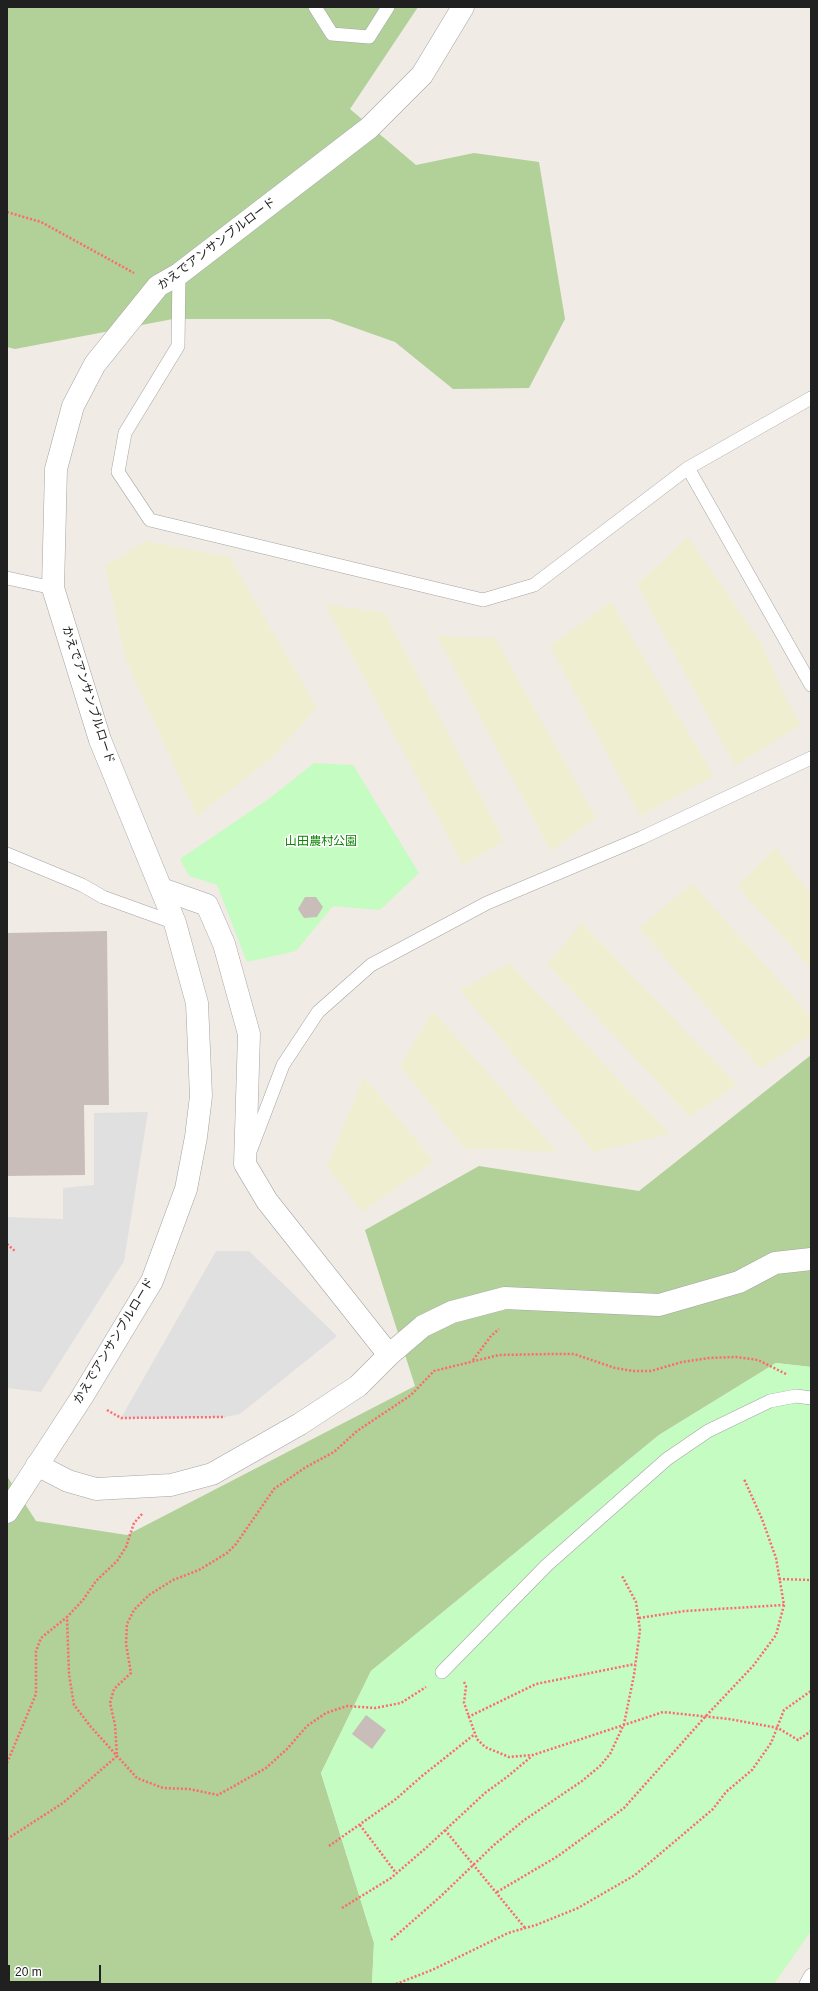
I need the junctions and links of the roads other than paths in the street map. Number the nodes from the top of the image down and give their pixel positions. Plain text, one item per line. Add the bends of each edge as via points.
1 (315, 7) edge
2 (388, 7) edge
3 (463, 7) edge
4 (179, 274) junction
5 (811, 398) edge
6 (688, 468) junction
7 (7, 578) edge
8 (53, 588) junction
9 (811, 685) edge
10 (811, 758) edge
11 (7, 854) edge
12 (162, 889) junction
13 (175, 923) junction
14 (245, 1164) junction
15 (811, 1259) edge
16 (389, 1355) junction
17 (808, 1398) edge
18 (37, 1465) junction
19 (7, 1512) edge
20 (442, 1672) dead end
21 (811, 1974) edge
22 (806, 1984) edge

1 - 2 lane via 332,34 369,37
3 - 4 street, かえでアンサンブルロード via 422,75 369,128
4 - 6 lane via 178,346 125,433 118,472 150,520 483,600 534,585
4 - 8 street, かえでアンサンブルロード via 158,286 95,364 73,406 56,469
5 - 6 lane
6 - 9 lane
7 - 8 lane
8 - 12 street, かえでアンサンブルロード via 100,740
10 - 14 lane via 641,838 487,903 371,965 318,1012 283,1065
11 - 13 lane via 82,885 103,897
12 - 13 street, かえでアンサンブルロード
12 - 14 street via 207,905 224,944 250,1034
13 - 18 street, かえでアンサンブルロード via 197,1003 201,1096 186,1189 152,1281 82,1397
14 - 16 street via 267,1201
15 - 16 street via 776,1263 739,1282 659,1305 505,1298 452,1312 423,1326
16 - 18 street via 358,1386 300,1424 212,1474 171,1485 96,1489 68,1481
17 - 20 lane via 796,1396 770,1401 708,1431 667,1459 547,1565
18 - 19 street, かえでアンサンブルロード
21 - 22 lane

